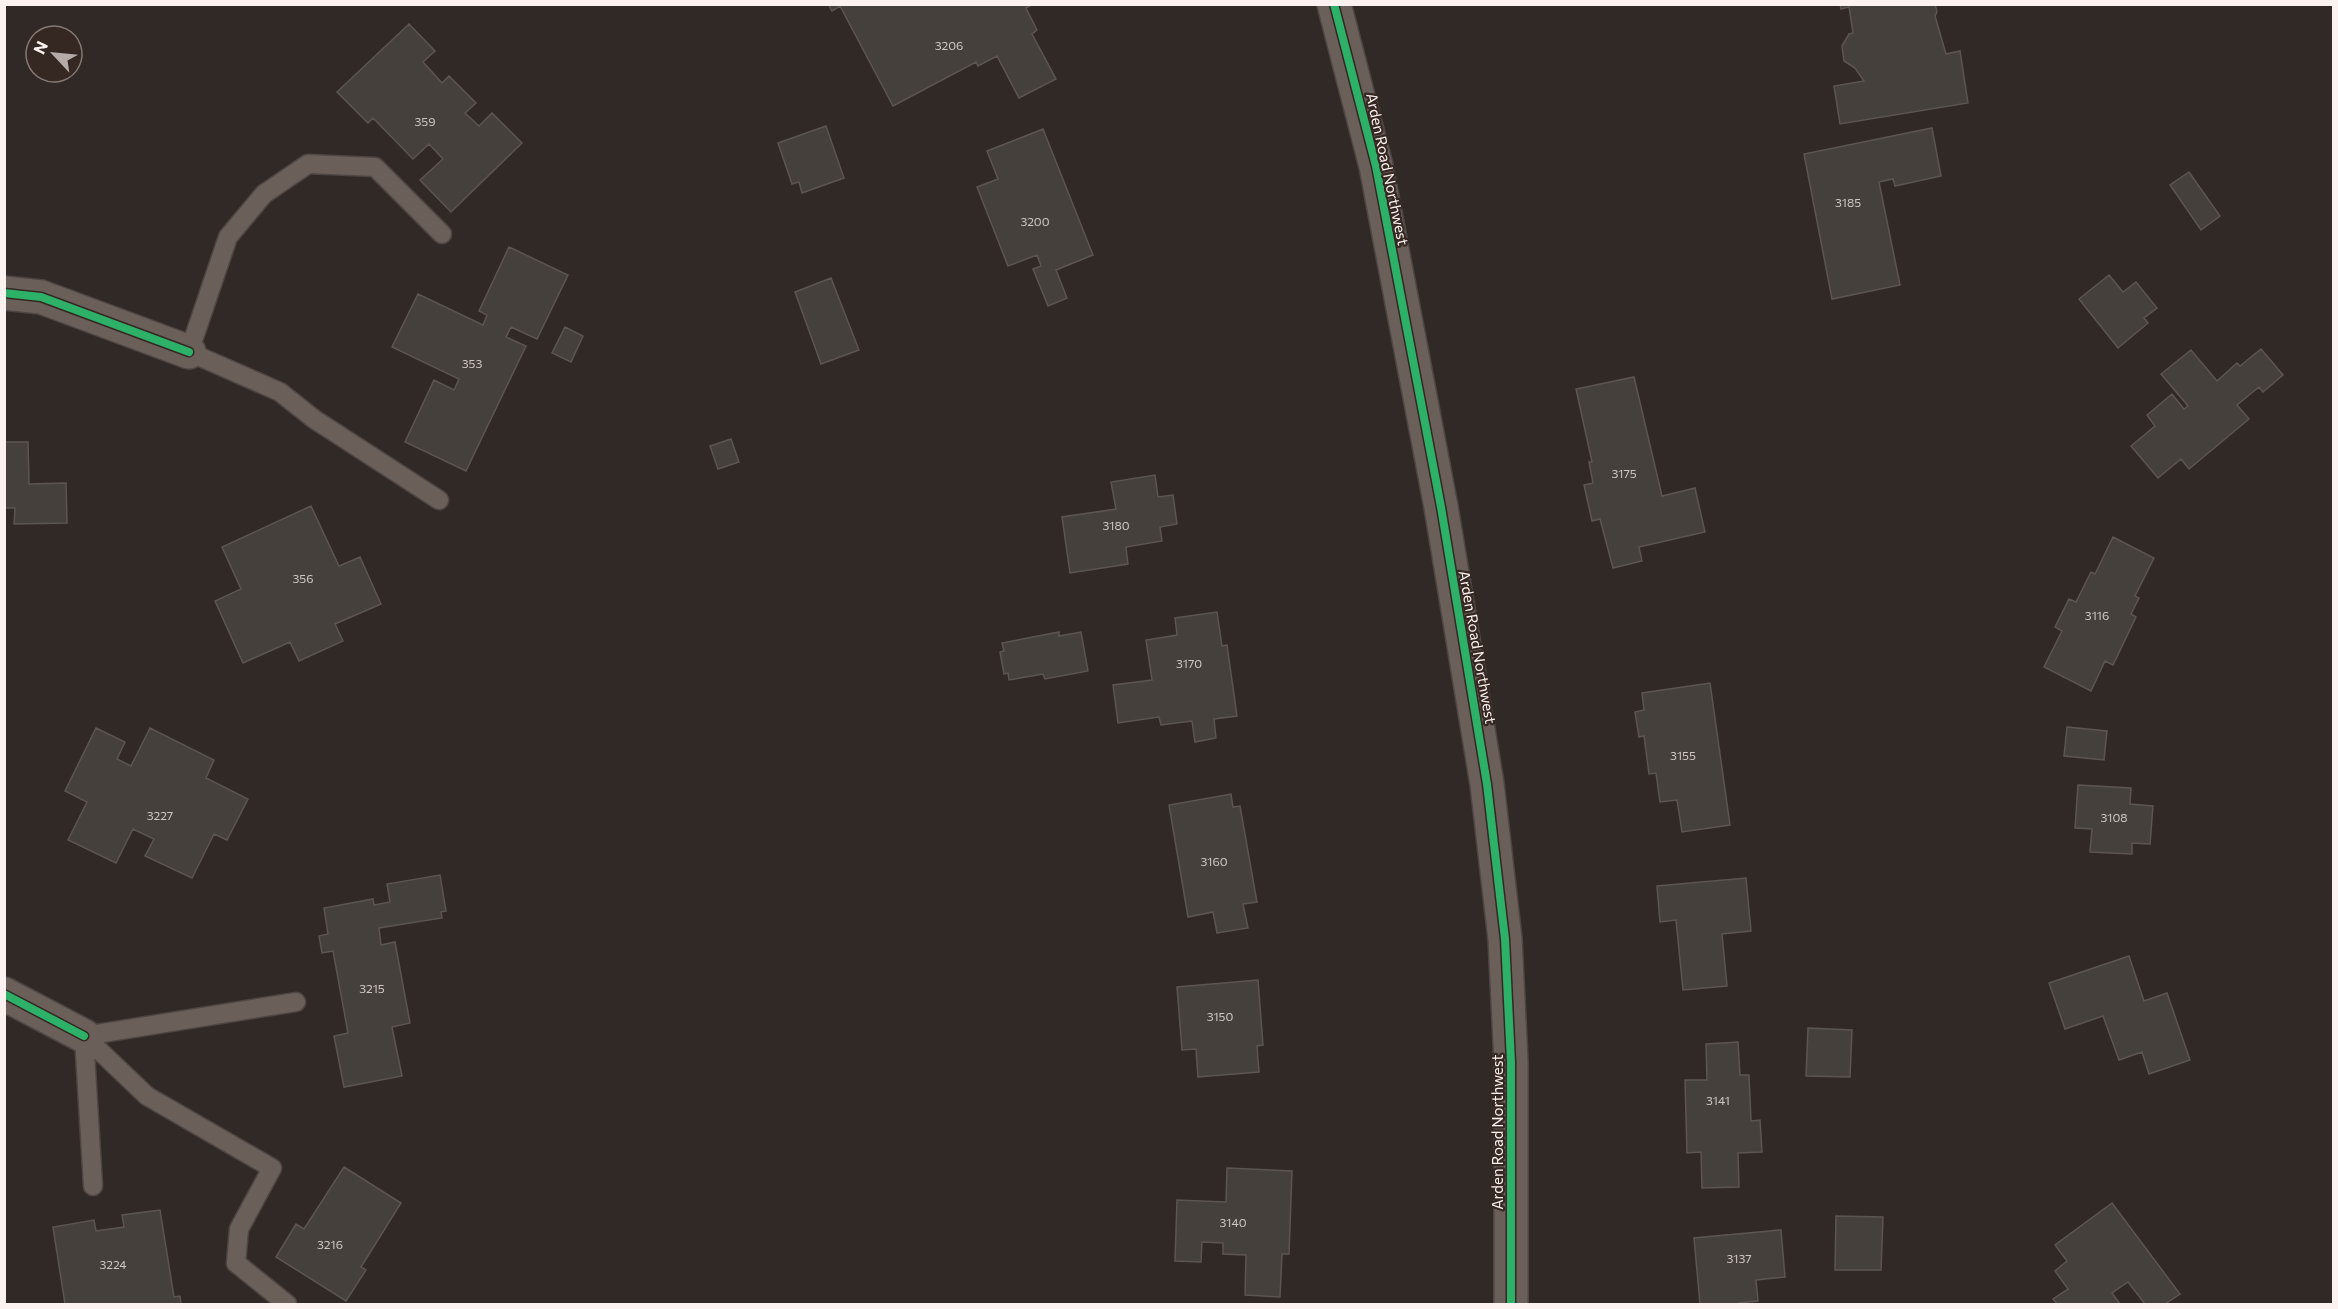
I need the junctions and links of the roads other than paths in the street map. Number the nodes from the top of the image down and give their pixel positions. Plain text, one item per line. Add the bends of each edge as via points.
1 (1334, 4) edge
2 (442, 234) dead end
3 (4, 293) edge
4 (189, 352) junction
5 (439, 501) dead end
6 (4, 994) edge
7 (296, 1002) dead end
8 (84, 1036) junction
9 (93, 1186) dead end
10 (287, 1305) edge
11 (1511, 1305) edge

1 - 11 street, Arden Road Northwest via 1380,187 1441,507 1487,784 1505,939 1511,1062
2 - 4 lane via 375,167 308,164 264,194 228,237
3 - 4 street via 41,297
4 - 5 lane via 280,392 314,419
6 - 8 street
7 - 8 lane
8 - 9 lane
8 - 10 lane via 147,1096 272,1168 239,1229 236,1263

